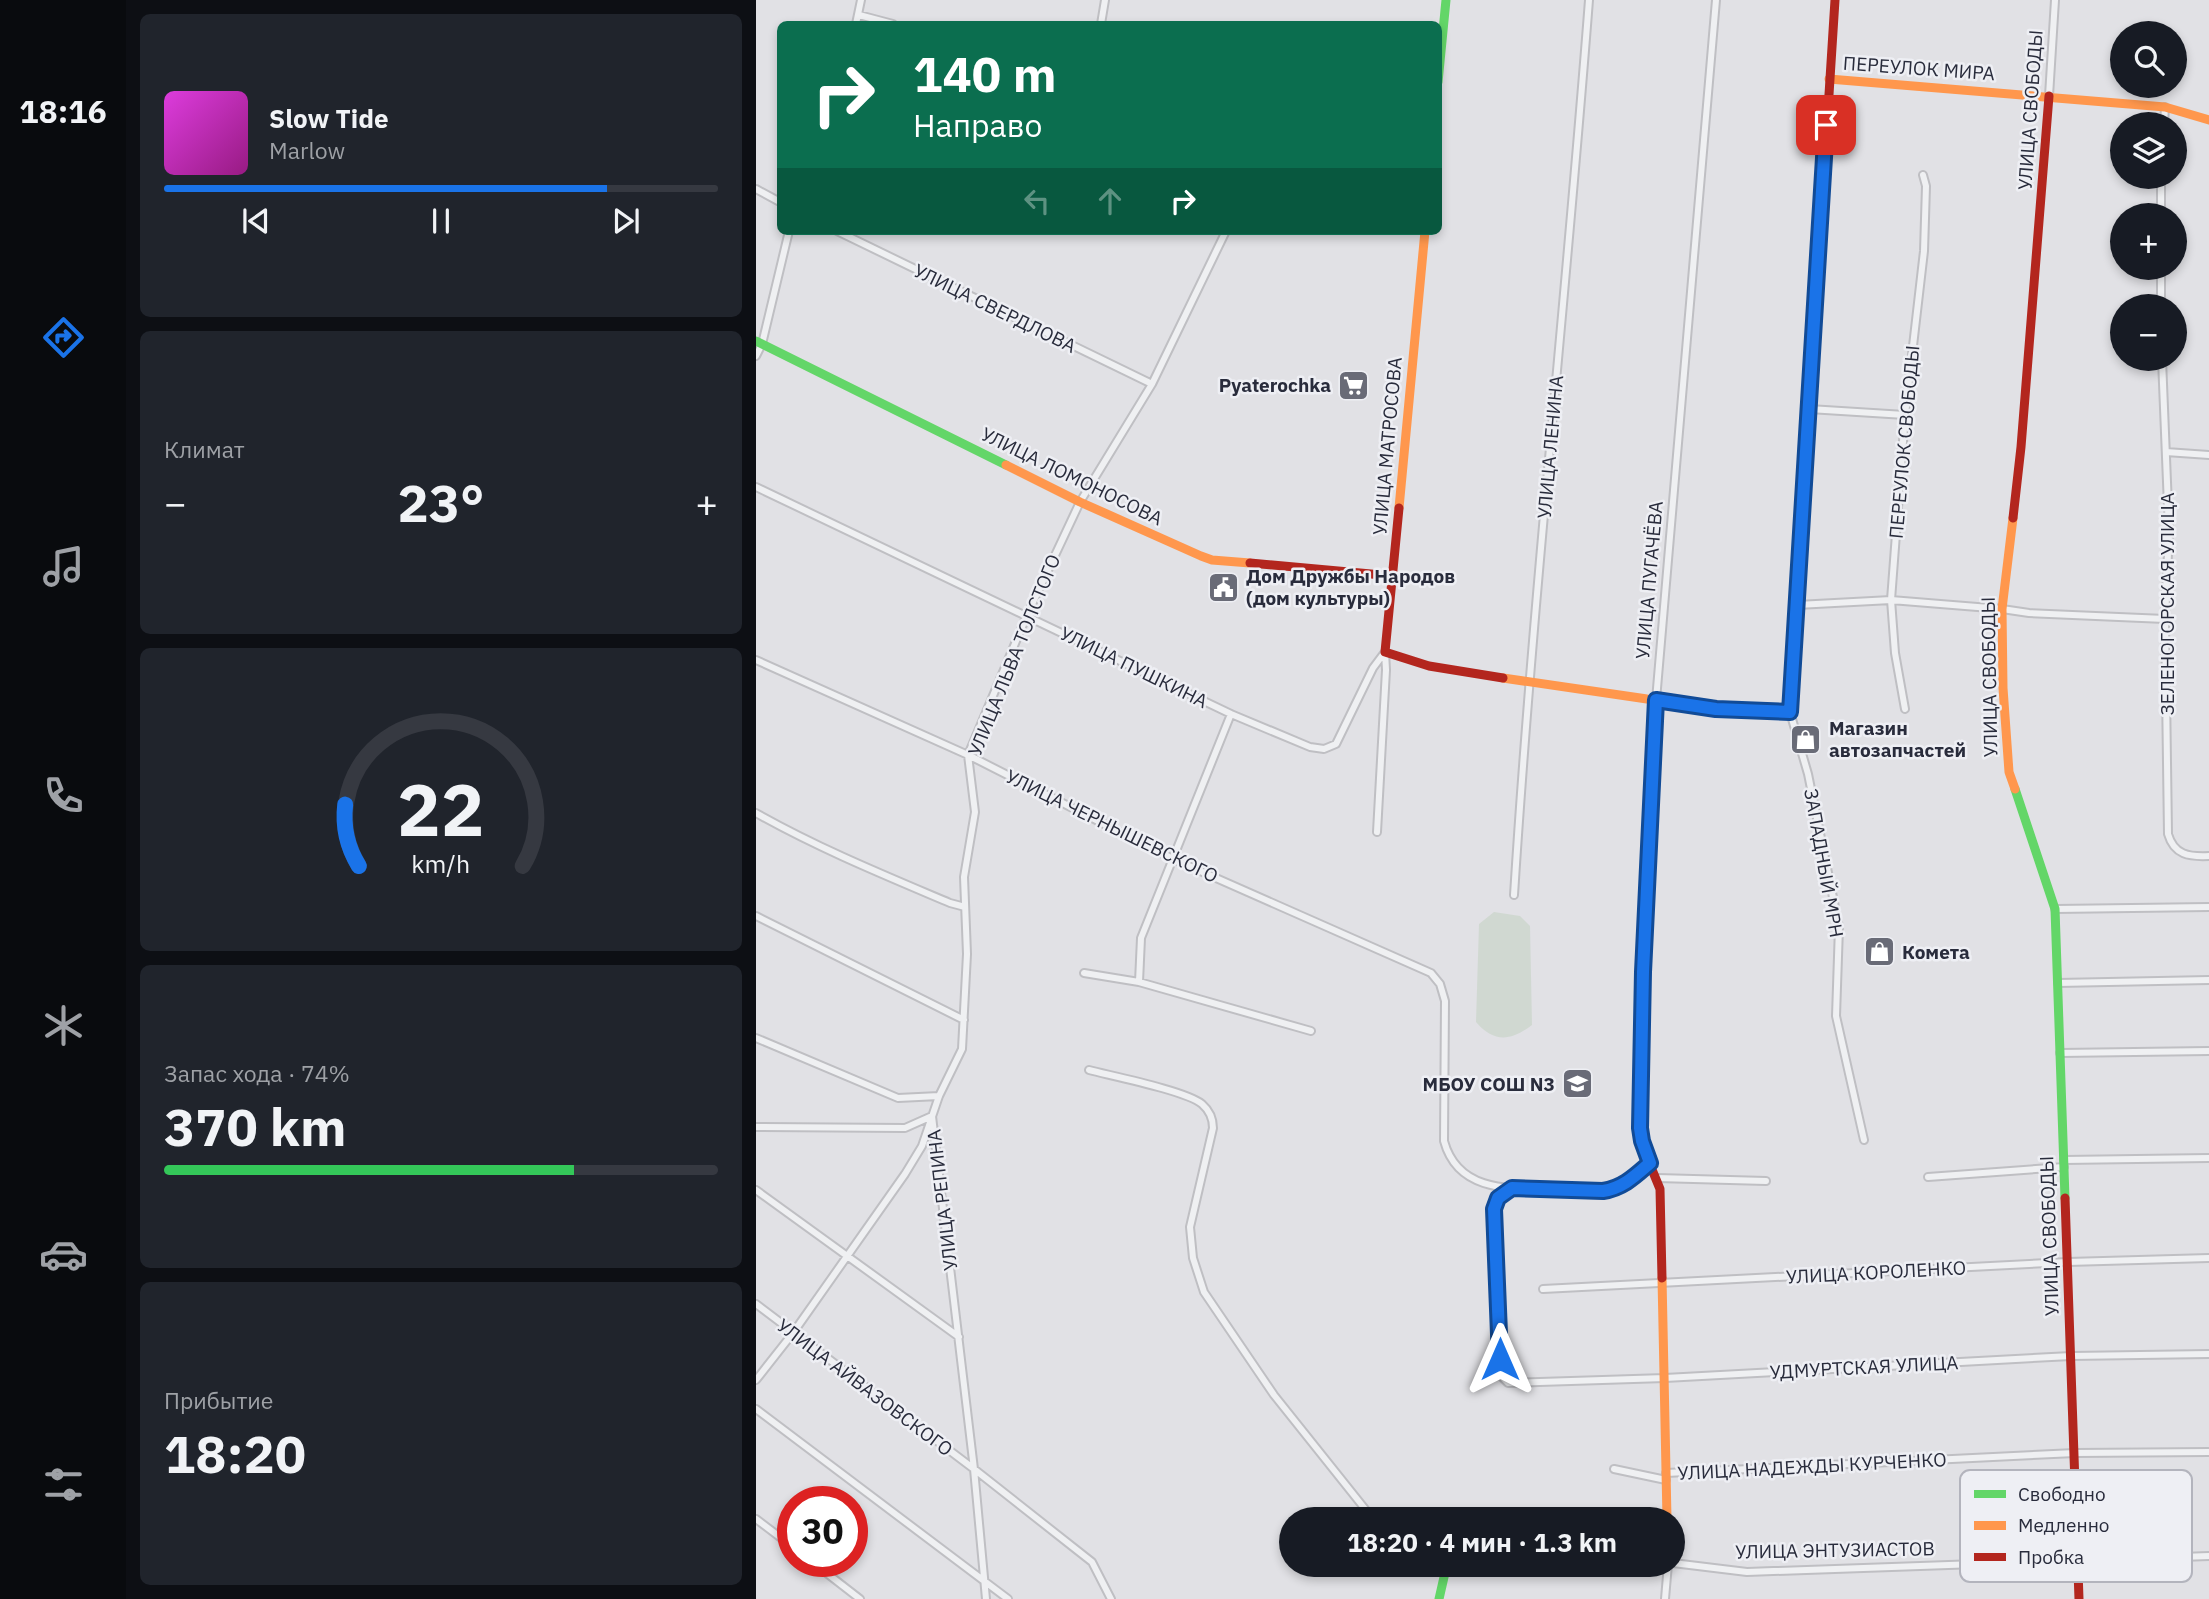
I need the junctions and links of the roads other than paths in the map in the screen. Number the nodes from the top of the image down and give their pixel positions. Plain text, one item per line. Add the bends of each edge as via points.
1 (861, 0) edge
2 (1105, 0) edge
3 (1446, 0) edge
4 (1588, 0) edge
5 (1716, 0) edge
6 (1835, 0) edge
7 (2055, 0) edge
8 (859, 15) junction
9 (857, 21) edge
10 (882, 21) edge
11 (1102, 21) edge
12 (1442, 41) edge
13 (1829, 79) junction
14 (2049, 96) junction
15 (2165, 107) junction
16 (2165, 112) edge
17 (2209, 120) edge
18 (1923, 175) dead end
19 (756, 189) edge
20 (777, 200) edge
21 (788, 235) edge
22 (846, 235) edge
23 (1224, 235) edge
24 (1424, 235) edge
25 (759, 343) edge
26 (756, 356) edge
27 (2163, 371) edge
28 (1152, 384) junction
29 (1810, 409) junction
30 (1905, 415) junction
31 (2166, 452) junction
32 (2209, 455) edge
33 (756, 486) edge
34 (1080, 502) junction
35 (1393, 576) junction
36 (1891, 600) junction
37 (1797, 605) junction
38 (2002, 609) junction
39 (1027, 615) junction
40 (2165, 619) junction
41 (1385, 652) junction
42 (756, 660) edge
43 (1528, 682) junction
44 (1656, 700) junction
45 (1905, 709) dead end
46 (1790, 712) junction
47 (1231, 714) junction
48 (968, 755) junction
49 (756, 813) edge
50 (1377, 832) dead end
51 (2209, 856) edge
52 (1173, 859) junction
53 (1514, 895) dead end
54 (965, 907) junction
55 (2209, 907) edge
56 (2055, 909) junction
57 (756, 916) edge
58 (1084, 973) dead end
59 (2209, 980) edge
60 (1139, 982) junction
61 (2058, 983) junction
62 (964, 1020) junction
63 (1311, 1031) dead end
64 (756, 1038) edge
65 (2209, 1051) edge
66 (2060, 1053) junction
67 (1089, 1070) dead end
68 (939, 1096) junction
69 (932, 1116) junction
70 (756, 1127) edge
71 (1864, 1140) dead end
72 (2209, 1158) edge
73 (1650, 1163) junction
74 (2064, 1164) junction
75 (1928, 1177) dead end
76 (1657, 1178) junction
77 (1766, 1181) dead end
78 (1512, 1188) junction
79 (756, 1191) edge
80 (847, 1256) junction
81 (2209, 1258) edge
82 (2068, 1262) junction
83 (1662, 1284) junction
84 (1544, 1289) dead end
85 (756, 1304) edge
86 (793, 1333) junction
87 (959, 1337) junction
88 (2209, 1354) edge
89 (2071, 1356) junction
90 (1665, 1378) junction
91 (756, 1380) edge
92 (756, 1409) edge
93 (2209, 1452) edge
94 (2075, 1453) junction
95 (974, 1469) junction
96 (1614, 1469) dead end
97 (2075, 1470) edge
98 (1666, 1476) junction
99 (1363, 1507) edge
100 (1667, 1507) edge
101 (756, 1519) edge
102 (777, 1535) edge
103 (1960, 1564) edge
104 (1685, 1565) edge
105 (831, 1577) edge
106 (1444, 1577) edge
107 (1669, 1577) edge
108 (984, 1580) junction
109 (860, 1599) edge
110 (986, 1599) edge
111 (1008, 1599) edge
112 (1111, 1599) edge
113 (1439, 1599) edge
114 (1665, 1599) edge

1 - 8 street
2 - 11 street
3 - 12 street
4 - 43 street, УЛИЦА ЛЕНИНА
5 - 44 street, УЛИЦА ПУГАЧЁВА
6 - 13 street
7 - 14 street, УЛИЦА СВОБОДЫ
8 - 9 street
8 - 10 street
13 - 14 street, ПЕРЕУЛОК МИРА
13 - 29 street
14 - 15 street, ПЕРЕУЛОК МИРА
14 - 38 street, УЛИЦА СВОБОДЫ via 2022,434
15 - 16 street
15 - 17 street, ПЕРЕУЛОК МИРА
18 - 30 street, ПЕРЕУЛОК СВОБОДЫ via 1924,251
19 - 20 street
21 - 25 street
22 - 28 street, УЛИЦА СВЕРДЛОВА
23 - 28 street, УЛИЦА ЛЬВА ТОЛСТОГО
24 - 35 street, УЛИЦА МАТРОСОВА
25 - 26 street
25 - 34 street, УЛИЦА ЛОМОНОСОВА
27 - 31 street, ЗЕЛЕНОГОРСКАЯ УЛИЦА
28 - 34 street, УЛИЦА ЛЬВА ТОЛСТОГО
29 - 30 street
29 - 37 street
30 - 36 street, ПЕРЕУЛОК СВОБОДЫ
31 - 32 street
31 - 40 street, ЗЕЛЕНОГОРСКАЯ УЛИЦА
33 - 39 street, УЛИЦА ПУШКИНА
34 - 35 street, УЛИЦА ЛОМОНОСОВА via 1212,560
34 - 39 street, УЛИЦА ЛЬВА ТОЛСТОГО
35 - 41 street, УЛИЦА МАТРОСОВА
36 - 37 street
36 - 38 street
36 - 45 street, ПЕРЕУЛОК СВОБОДЫ
37 - 46 street
38 - 40 street
38 - 56 street, УЛИЦА СВОБОДЫ via 2009,772
39 - 47 street, УЛИЦА ПУШКИНА
39 - 48 street, УЛИЦА ЛЬВА ТОЛСТОГО
40 - 51 street, ЗЕЛЕНОГОРСКАЯ УЛИЦА via 2168,834 2173,848 2189,856
41 - 43 street via 1414,663
41 - 47 street, УЛИЦА ПУШКИНА via 1340,739 1324,749
41 - 50 street, УЛИЦА МАТРОСОВА
42 - 48 street, УЛИЦА ЧЕРНЫШЕВСКОГО
43 - 44 street
43 - 53 street, УЛИЦА ЛЕНИНА
44 - 46 street via 1716,709
44 - 73 street, УЛИЦА ПУГАЧЁВА via 1640,1128
46 - 71 street, ЗАПАДНЫЙ МРН via 1808,774 1839,927 1836,1016
47 - 52 street
48 - 52 street, УЛИЦА ЧЕРНЫШЕВСКОГО
48 - 54 street, УЛИЦА ЛЬВА ТОЛСТОГО via 975,812 964,877
49 - 54 street via 841,856
52 - 60 street via 1139,945
52 - 78 street, УЛИЦА ЧЕРНЫШЕВСКОГО via 1431,973 1445,1000 1447,1150 1472,1178
54 - 62 street, УЛИЦА ЛЬВА ТОЛСТОГО
55 - 56 street
56 - 61 street, УЛИЦА СВОБОДЫ
57 - 62 street
58 - 60 street
59 - 61 street
60 - 63 street
61 - 66 street, УЛИЦА СВОБОДЫ
62 - 68 street, УЛИЦА ЛЬВА ТОЛСТОГО via 962,1049
64 - 68 street via 898,1098
65 - 66 street
66 - 74 street, УЛИЦА СВОБОДЫ
67 - 99 street via 1194,1098 1209,1111 1213,1128 1190,1227 1193,1258 1204,1292 1274,1395
68 - 69 street, УЛИЦА ЛЬВА ТОЛСТОГО
69 - 70 street, УЛИЦА РЕПИНА via 905,1128
69 - 80 street, УЛИЦА ЛЬВА ТОЛСТОГО via 922,1146
69 - 87 street, УЛИЦА РЕПИНА
72 - 74 street
73 - 76 street, УЛИЦА ПУГАЧЁВА
73 - 78 street via 1615,1189
74 - 75 street
74 - 82 street, УЛИЦА СВОБОДЫ
76 - 77 street
76 - 83 street, УЛИЦА ПУГАЧЁВА
78 - 90 street, УДМУРТСКАЯ УЛИЦА via 1498,1198 1494,1209 1499,1374 1508,1383 1520,1384
79 - 80 street
80 - 86 street, УЛИЦА ЛЬВА ТОЛСТОГО
80 - 87 street
81 - 82 street, УЛИЦА КОРОЛЕНКО
82 - 83 street, УЛИЦА КОРОЛЕНКО
82 - 89 street, УЛИЦА СВОБОДЫ
83 - 84 street, УЛИЦА КОРОЛЕНКО
83 - 90 street, УЛИЦА ПУГАЧЁВА
85 - 86 street, УЛИЦА АЙВАЗОВСКОГО
86 - 91 street, УЛИЦА ЛЬВА ТОЛСТОГО
86 - 95 street, УЛИЦА АЙВАЗОВСКОГО
87 - 95 street, УЛИЦА РЕПИНА
88 - 89 street, УДМУРТСКАЯ УЛИЦА
89 - 90 street, УДМУРТСКАЯ УЛИЦА
89 - 94 street, УЛИЦА СВОБОДЫ
90 - 98 street, УЛИЦА ПУГАЧЁВА
92 - 108 street
93 - 94 street, УЛИЦА НАДЕЖДЫ КУРЧЕНКО
94 - 97 street, УЛИЦА СВОБОДЫ
94 - 98 street, УЛИЦА НАДЕЖДЫ КУРЧЕНКО
95 - 108 street, УЛИЦА РЕПИНА
95 - 112 street via 1092,1562
96 - 98 street, УЛИЦА НАДЕЖДЫ КУРЧЕНКО
98 - 100 street, УЛИЦА ПУГАЧЁВА
101 - 102 street
103 - 104 street, УЛИЦА ЭНТУЗИАСТОВ via 1747,1572
105 - 109 street
106 - 113 street
107 - 114 street
108 - 110 street, УЛИЦА РЕПИНА
108 - 111 street

